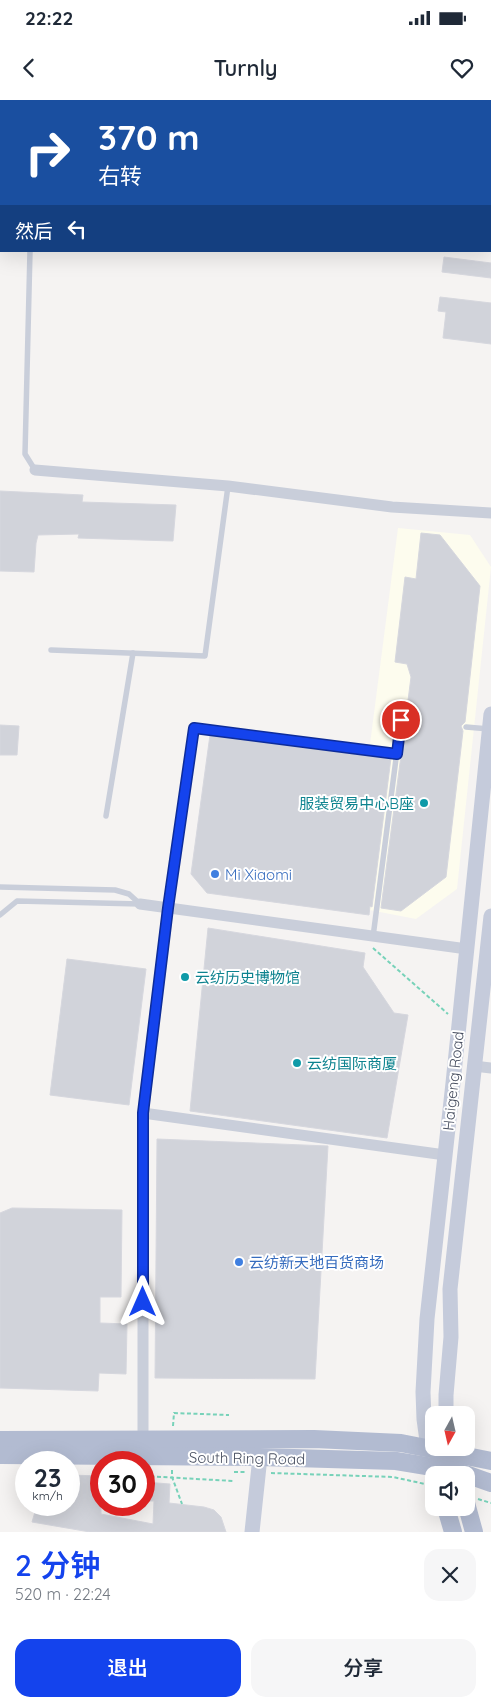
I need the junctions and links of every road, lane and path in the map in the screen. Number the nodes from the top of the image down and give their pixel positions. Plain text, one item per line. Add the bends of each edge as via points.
1 (30, 252) edge
2 (35, 470) joint
3 (228, 486) junction
4 (491, 513) edge
5 (51, 650) dead end
6 (134, 653) junction
7 (491, 714) edge
8 (412, 721) dead end
9 (466, 727) dead end
10 (489, 729) junction
11 (397, 754) junction
12 (106, 816) dead end
13 (0, 887) edge
14 (140, 904) junction
15 (168, 908) junction
16 (0, 916) edge
17 (491, 916) edge
18 (358, 935) junction
19 (373, 936) junction
20 (467, 949) junction
21 (459, 1024) junction
22 (474, 1066) junction
23 (491, 1068) edge
24 (143, 1113) junction
25 (445, 1155) junction
26 (446, 1406) edge
27 (174, 1414) dead end
28 (229, 1414) dead end
29 (425, 1426) edge
30 (0, 1440) edge
31 (143, 1440) junction
32 (425, 1447) edge
33 (0, 1455) edge
34 (473, 1456) edge
35 (491, 1461) edge
36 (259, 1465) junction
37 (425, 1468) edge
38 (163, 1470) dead end
39 (173, 1470) dead end
40 (230, 1472) dead end
41 (155, 1477) edge
42 (172, 1478) junction
43 (475, 1479) edge
44 (233, 1481) dead end
45 (425, 1484) edge
46 (491, 1484) edge
47 (182, 1504) dead end
48 (448, 1516) edge
49 (470, 1516) edge
50 (252, 1532) edge
51 (453, 1532) edge
52 (474, 1532) edge

1 - 2 lane via 25,454
2 - 3 street
3 - 4 street via 392,508
3 - 6 lane via 204,656
5 - 6 lane
6 - 12 lane
7 - 10 main road, Haigeng Road
8 - 11 lane via 401,720
9 - 10 lane
10 - 20 main road, Haigeng Road
11 - 15 lane via 194,728
11 - 19 lane
13 - 14 lane via 115,890 129,894
14 - 15 street
14 - 16 lane via 18,901
15 - 18 street
15 - 24 street
17 - 22 main road, Haigeng Road
18 - 19 street
18 - 21 path
19 - 20 street
20 - 21 main road, Haigeng Road
21 - 25 main road, Haigeng Road
22 - 23 street
22 - 26 main road, Haigeng Road via 450,1289 451,1337
24 - 25 street
24 - 31 street
25 - 29 main road, Haigeng Road via 426,1319
27 - 28 path
30 - 31 main road, South Ring Road
31 - 32 main road, South Ring Road via 314,1439 401,1443
33 - 36 main road, South Ring Road
34 - 35 main road, South Ring Road
36 - 37 main road, South Ring Road via 396,1461
36 - 40 path
36 - 45 path via 393,1477
36 - 50 main road
38 - 39 path
41 - 42 path
42 - 44 path
42 - 47 path
43 - 46 main road, South Ring Road
48 - 51 main road
49 - 52 main road

